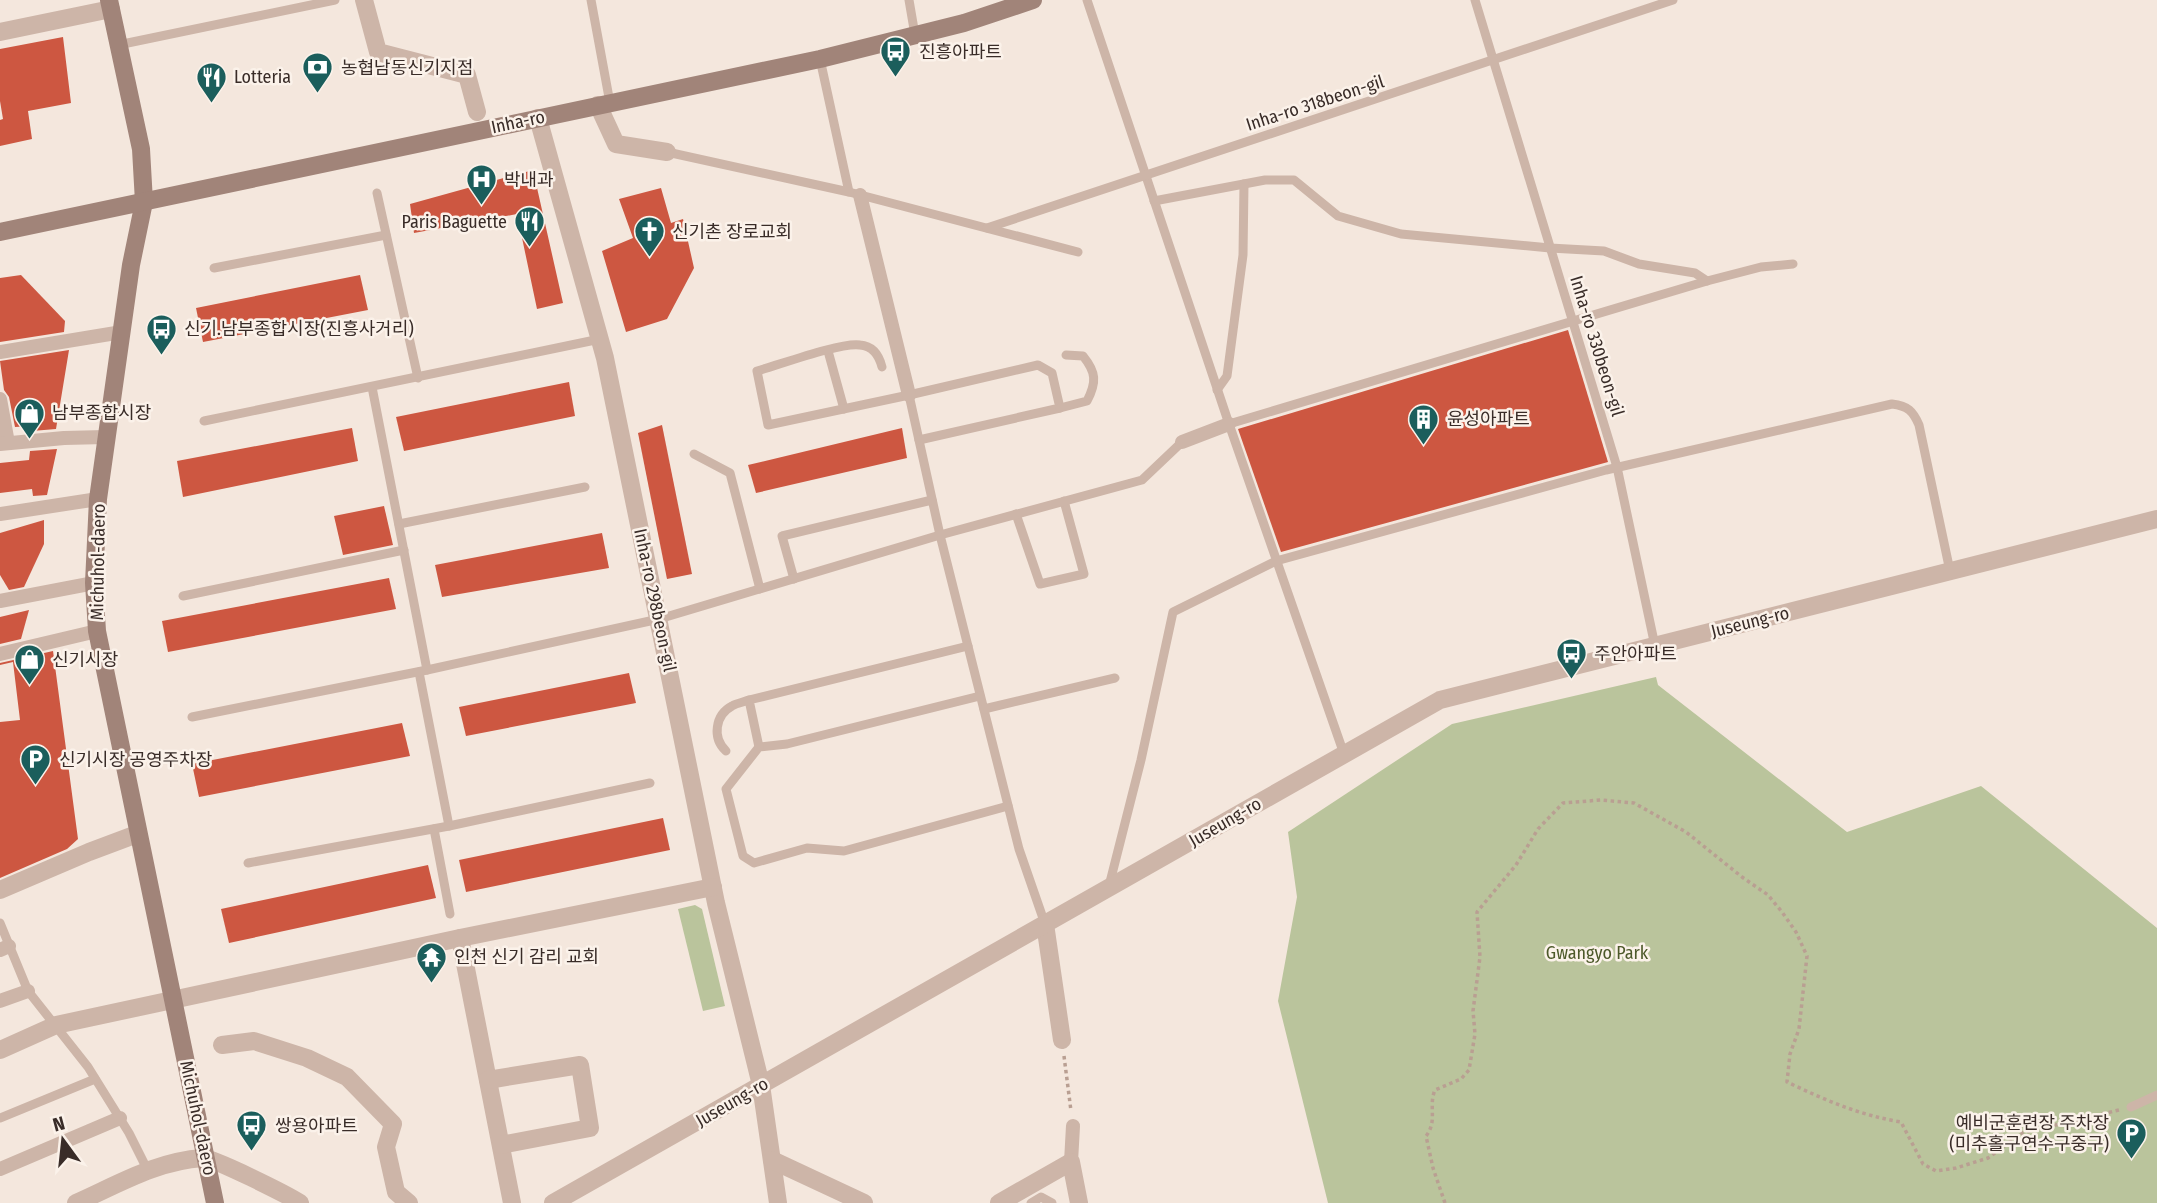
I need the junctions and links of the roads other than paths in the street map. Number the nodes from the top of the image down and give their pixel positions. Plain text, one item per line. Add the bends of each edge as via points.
1 (335, 0) edge
2 (364, 0) edge
3 (591, 0) edge
4 (909, 0) edge
5 (1033, 0) edge
6 (1087, 0) edge
7 (1475, 0) edge
8 (1673, 0) edge
9 (110, 4) edge
10 (0, 32) edge
11 (915, 35) junction
12 (118, 45) junction
13 (820, 59) junction
14 (1493, 60) junction
15 (604, 104) junction
16 (477, 112) dead end
17 (538, 118) junction
18 (667, 152) joint
19 (1146, 176) junction
20 (1244, 184) junction
21 (377, 193) dead end
22 (855, 193) junction
23 (144, 201) junction
24 (1154, 201) junction
25 (987, 228) junction
26 (0, 232) edge
27 (386, 235) junction
28 (1550, 248) junction
29 (1078, 252) dead end
30 (1793, 264) dead end
31 (214, 268) dead end
32 (1707, 281) junction
33 (1572, 319) junction
34 (122, 332) junction
35 (600, 339) junction
36 (828, 351) junction
37 (0, 352) edge
38 (1066, 355) dead end
39 (882, 366) dead end
40 (418, 378) junction
41 (372, 387) junction
42 (1217, 390) junction
43 (909, 395) junction
44 (0, 399) edge
45 (1060, 408) junction
46 (844, 409) junction
47 (205, 421) dead end
48 (1229, 424) junction
49 (105, 437) junction
50 (919, 440) junction
51 (1182, 442) joint
52 (4, 443) edge
53 (694, 454) dead end
54 (1617, 467) junction
55 (585, 487) dead end
56 (98, 499) junction
57 (932, 500) junction
58 (1064, 501) junction
59 (0, 514) edge
60 (1016, 514) junction
61 (2157, 519) edge
62 (399, 524) junction
63 (940, 535) junction
64 (404, 550) junction
65 (1276, 561) junction
66 (1950, 571) junction
67 (794, 579) junction
68 (94, 583) junction
69 (760, 589) junction
70 (183, 596) dead end
71 (0, 601) edge
72 (659, 619) junction
73 (97, 631) junction
74 (968, 646) junction
75 (1655, 646) junction
76 (0, 654) edge
77 (424, 671) junction
78 (1115, 678) dead end
79 (980, 696) junction
80 (749, 700) junction
81 (984, 709) junction
82 (192, 717) dead end
83 (759, 747) junction
84 (726, 751) dead end
85 (1344, 754) junction
86 (650, 783) dead end
87 (1008, 806) junction
88 (449, 827) junction
89 (434, 829) junction
90 (138, 834) junction
91 (248, 863) dead end
92 (713, 887) junction
93 (1108, 888) junction
94 (0, 890) edge
95 (450, 914) dead end
96 (0, 923) edge
97 (1045, 924) junction
98 (460, 938) junction
99 (5, 948) edge
100 (28, 990) junction
101 (174, 1000) junction
102 (0, 1001) edge
103 (56, 1025) junction
104 (1062, 1040) road end
105 (222, 1045) dead end
106 (0, 1050) edge
107 (95, 1079) junction
108 (488, 1080) junction
109 (761, 1085) junction
110 (2157, 1096) edge
111 (2131, 1107) road end
112 (0, 1118) edge
113 (120, 1118) junction
114 (1073, 1126) road end
115 (500, 1145) junction
116 (205, 1158) junction
117 (772, 1160) junction
118 (1071, 1162) junction
119 (0, 1169) edge
120 (147, 1169) junction
121 (76, 1203) edge
122 (215, 1203) edge
123 (300, 1203) edge
124 (409, 1203) edge
125 (512, 1203) edge
126 (553, 1203) edge
127 (778, 1203) edge
128 (864, 1203) edge
129 (999, 1203) edge
130 (1031, 1203) edge
131 (1052, 1203) edge
132 (1079, 1203) edge

1 - 12 lane
2 - 16 street via 378,52 467,75
3 - 15 lane
4 - 11 lane
5 - 11 main road, Inha-ro
6 - 19 lane
7 - 14 lane, Inha-ro 330beon-gil
8 - 14 lane
9 - 10 street
9 - 12 main road, Michuhol-daero
11 - 13 main road, Inha-ro
12 - 23 main road, Michuhol-daero via 141,149
13 - 15 main road, Inha-ro
13 - 22 lane
14 - 19 lane, Inha-ro 318beon-gil
14 - 28 lane, Inha-ro 330beon-gil
15 - 17 main road, Inha-ro
15 - 18 street via 616,144
17 - 23 main road, Inha-ro
17 - 35 street, Inha-ro 298beon-gil
18 - 22 lane
19 - 24 lane
19 - 25 lane, Inha-ro 318beon-gil
20 - 24 lane
20 - 28 lane via 1294,180 1338,216 1401,233
20 - 42 lane via 1242,255 1227,376
21 - 27 lane
22 - 25 lane
22 - 43 street
23 - 26 main road, Inha-ro
23 - 34 main road, Michuhol-daero
24 - 42 lane
25 - 29 lane
27 - 31 lane
27 - 40 lane
28 - 32 lane via 1604,251 1639,264 1695,273
28 - 33 lane, Inha-ro 330beon-gil
30 - 32 lane
32 - 33 lane
33 - 48 lane
33 - 54 lane, Inha-ro 330beon-gil
34 - 37 street
34 - 49 main road, Michuhol-daero
35 - 40 lane
35 - 72 street, Inha-ro 298beon-gil
36 - 39 lane via 861,344 880,356
36 - 46 lane
36 - 46 lane via 757,371 768,425
38 - 45 lane via 1083,356 1094,370 1095,386 1087,401
40 - 41 lane
41 - 47 lane
41 - 62 lane
42 - 48 lane
43 - 45 lane via 1038,365 1052,373
43 - 46 lane
43 - 50 lane
44 - 52 street
45 - 50 lane
48 - 51 street
48 - 65 lane
49 - 52 street
49 - 56 main road, Michuhol-daero
50 - 57 lane
51 - 58 lane via 1142,480
53 - 69 lane via 730,473
54 - 65 lane
54 - 66 lane via 1892,404 1906,406 1919,425
54 - 75 lane, Inha-ro 330beon-gil
55 - 62 lane
56 - 59 street
56 - 68 main road, Michuhol-daero
57 - 63 lane
57 - 67 lane via 782,536
58 - 60 lane
58 - 60 lane via 1084,574 1040,584
60 - 63 lane
61 - 66 street, Juseung-ro
62 - 64 lane
63 - 67 lane
63 - 74 lane
64 - 70 lane
64 - 77 lane
65 - 85 lane
65 - 93 lane via 1173,612
66 - 75 street, Juseung-ro
67 - 69 lane
68 - 71 street
68 - 73 main road, Michuhol-daero
69 - 72 lane
72 - 77 lane
72 - 92 street, Inha-ro 298beon-gil
73 - 76 street
73 - 90 main road, Michuhol-daero
74 - 79 lane
74 - 80 lane
75 - 85 street, Juseung-ro via 1440,700
77 - 82 lane
77 - 88 lane
78 - 81 lane
79 - 81 lane
79 - 83 lane
80 - 83 lane
80 - 84 lane via 730,706 720,719 716,733
81 - 87 lane
83 - 87 lane via 726,789 743,856 754,863 807,848 844,851
85 - 93 street, Juseung-ro
86 - 88 lane
87 - 97 lane
88 - 89 lane
89 - 91 lane
89 - 95 lane
90 - 94 street
90 - 101 main road, Michuhol-daero
92 - 98 street
92 - 109 street, Inha-ro 298beon-gil
93 - 97 street, Juseung-ro
96 - 99 lane
97 - 104 street
97 - 109 street, Juseung-ro
98 - 101 street
98 - 108 street
99 - 100 lane
100 - 102 street
100 - 103 lane
101 - 103 street
101 - 116 main road, Michuhol-daero
103 - 106 street
103 - 107 lane
105 - 124 street via 254,1041 347,1077 393,1124 386,1147 396,1192
107 - 112 lane
107 - 113 lane
108 - 115 street
108 - 115 street via 580,1065 590,1128
109 - 117 street, Inha-ro 298beon-gil
109 - 126 street, Juseung-ro
110 - 111 lane
113 - 119 street
113 - 120 lane
114 - 118 street
115 - 125 street
116 - 120 street
116 - 122 main road, Michuhol-daero
116 - 123 street
117 - 127 street, Inha-ro 298beon-gil
117 - 128 street
118 - 129 street
118 - 132 street
120 - 121 street
130 - 131 lane via 1041,1197

